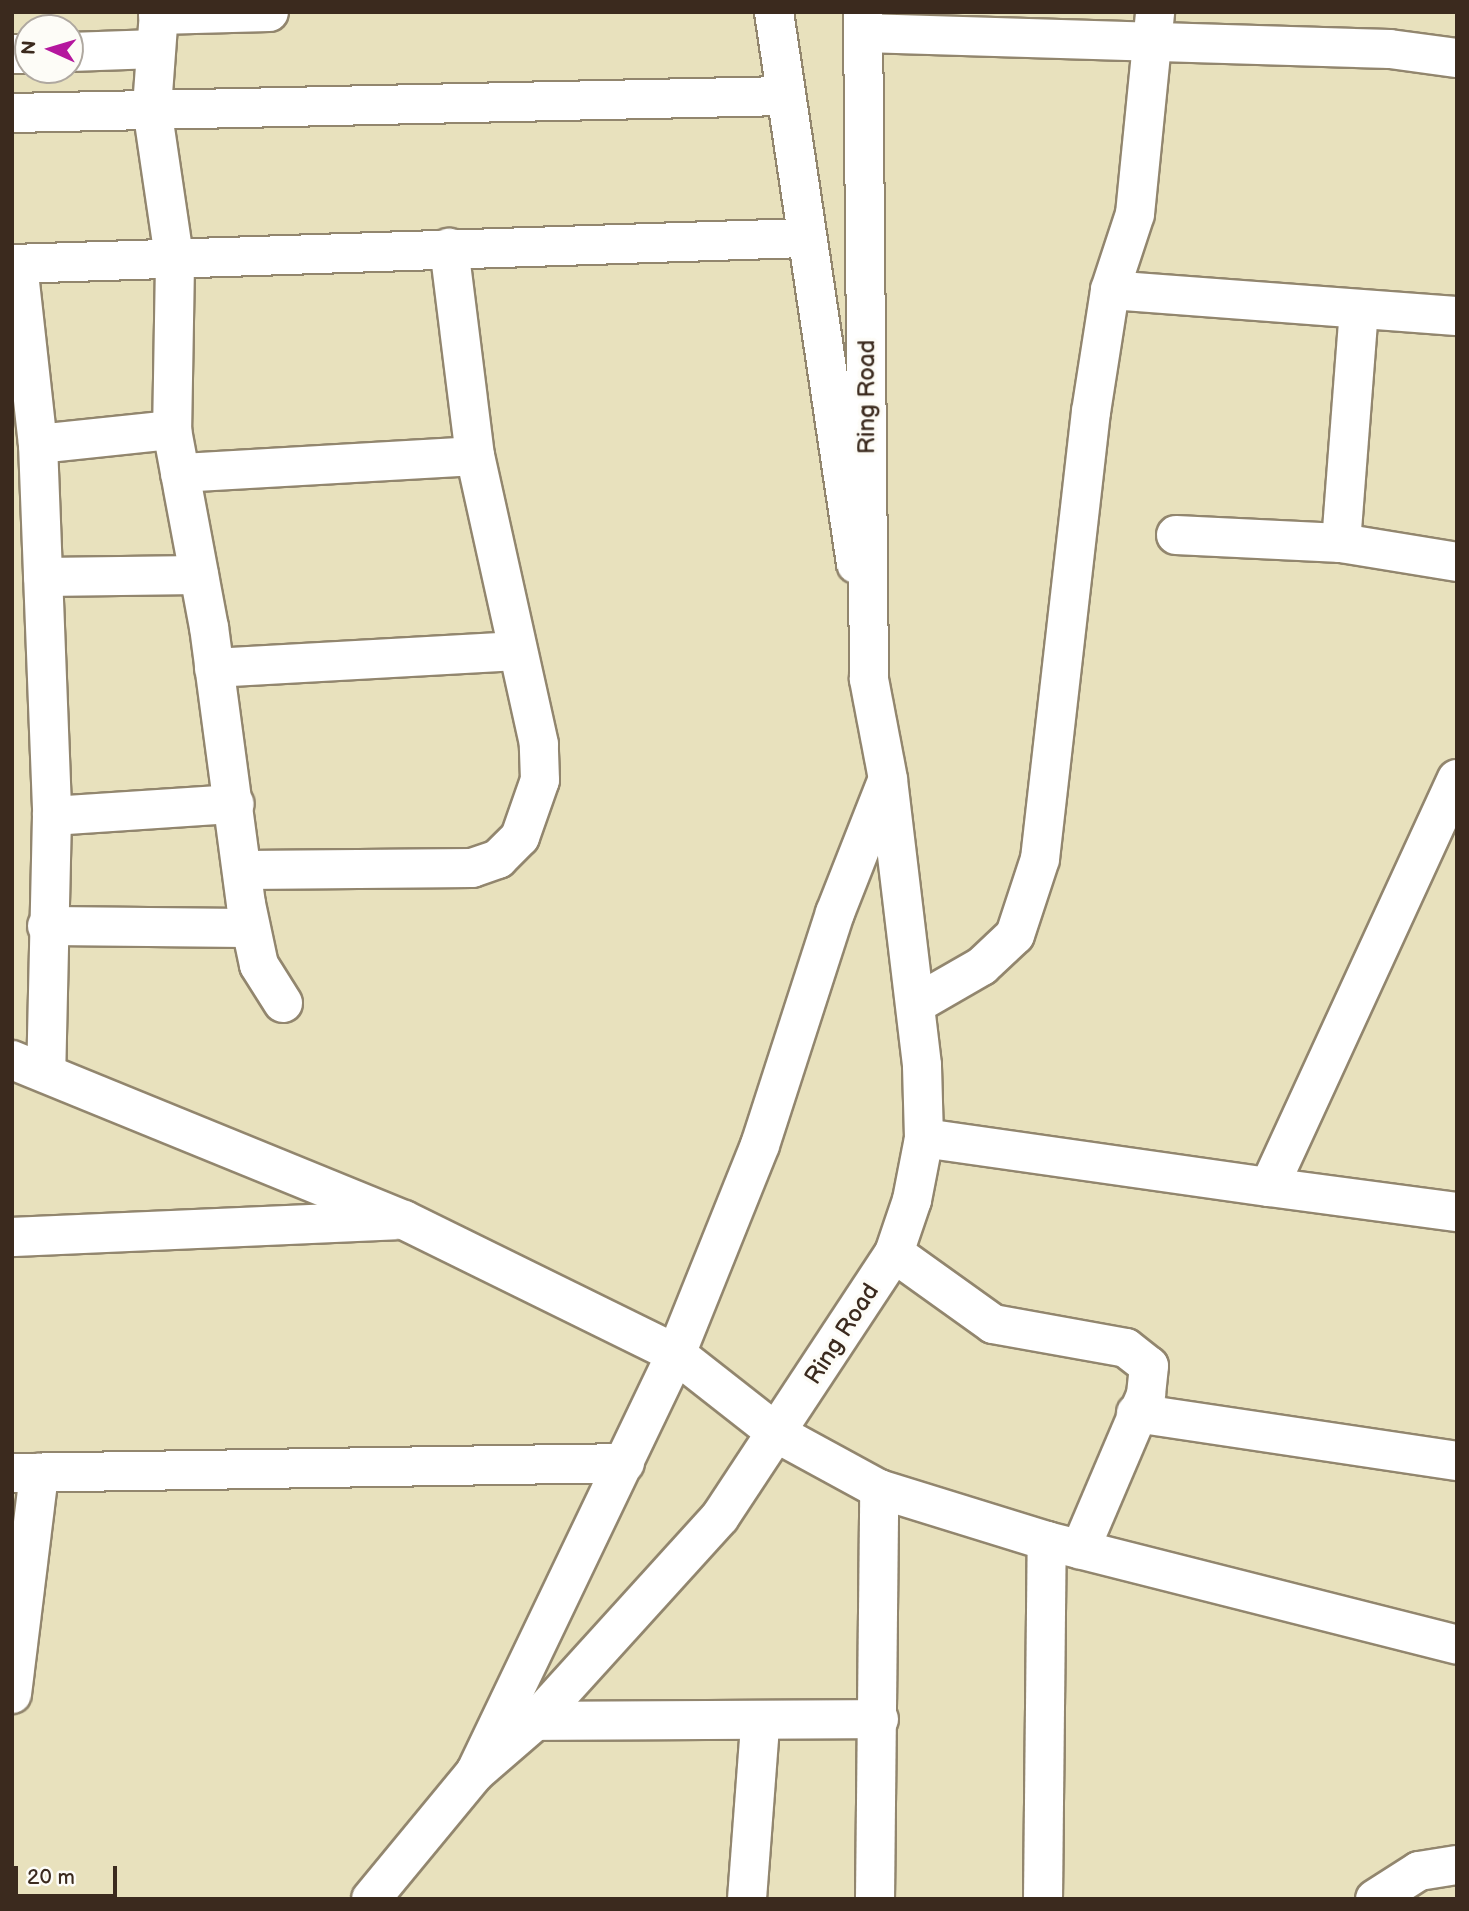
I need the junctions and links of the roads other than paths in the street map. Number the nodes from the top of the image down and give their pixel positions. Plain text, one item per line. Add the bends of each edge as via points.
1 (269, 12) edge
2 (774, 12) edge
3 (864, 22) edge
4 (158, 25) edge
5 (1154, 26) edge
6 (84, 48) edge
7 (1457, 58) edge
8 (785, 96) junction
9 (152, 108) junction
10 (12, 113) edge
11 (805, 238) junction
12 (449, 248) junction
13 (15, 264) edge
14 (174, 264) junction
15 (1110, 290) junction
16 (1359, 310) junction
17 (1457, 316) edge
18 (172, 430) junction
19 (38, 444) junction
20 (475, 456) junction
21 (180, 473) junction
22 (1176, 535) dead end
23 (1341, 543) junction
24 (1457, 562) edge
25 (199, 575) junction
26 (43, 576) junction
27 (868, 643) junction
28 (517, 651) junction
29 (214, 667) junction
30 (888, 779) junction
31 (1456, 782) edge
32 (235, 804) junction
33 (52, 816) junction
34 (245, 870) junction
35 (47, 926) junction
36 (250, 928) junction
37 (283, 1003) dead end
38 (916, 1004) junction
39 (29, 1067) edge
40 (924, 1138) junction
41 (1269, 1187) junction
42 (1457, 1212) edge
43 (404, 1220) junction
44 (12, 1237) edge
45 (894, 1253) junction
46 (676, 1354) junction
47 (1136, 1413) junction
48 (778, 1434) junction
49 (1457, 1461) edge
50 (625, 1463) junction
51 (25, 1473) edge
52 (879, 1489) junction
53 (1063, 1545) junction
54 (1457, 1645) edge
55 (12, 1694) edge
56 (879, 1719) junction
57 (536, 1721) junction
58 (760, 1725) junction
59 (475, 1773) junction
60 (1457, 1865) edge
61 (371, 1899) edge
62 (747, 1899) edge
63 (875, 1899) edge
64 (1043, 1899) edge
65 (1375, 1899) edge

1 - 4 street
2 - 8 street
3 - 5 street
3 - 27 street, Ring Road
4 - 6 street
4 - 9 street
5 - 7 street
5 - 15 street via 1135,214
8 - 9 street
8 - 11 street
9 - 10 street
9 - 14 street
11 - 12 street
11 - 27 street
12 - 14 street
12 - 20 street
13 - 14 street
13 - 19 street
14 - 18 street
15 - 16 street
15 - 38 street via 1050,733 1040,859 1015,935 982,966
16 - 17 street
16 - 23 street
18 - 19 street
18 - 21 street
19 - 26 street
20 - 21 street
20 - 28 street
21 - 25 street
22 - 23 street
23 - 24 street
25 - 26 street
25 - 29 street
26 - 33 street
27 - 30 street, Ring Road
28 - 29 street
28 - 34 street via 540,780 520,837 498,859 472,868
29 - 32 street
30 - 38 street, Ring Road
30 - 46 street, Ring Road via 835,913 756,1157
31 - 41 street
32 - 33 street
32 - 34 street
33 - 35 street
34 - 36 street
35 - 36 street
35 - 39 street
36 - 37 street via 259,965
38 - 40 street, Ring Road
39 - 43 street
40 - 41 street
40 - 45 street, Ring Road
41 - 42 street
43 - 44 street
43 - 46 street
45 - 47 street via 993,1324 1140,1353 1151,1381
45 - 48 street, Ring Road
46 - 48 street
46 - 50 street, Ring Road
47 - 49 street
47 - 53 street
48 - 52 street
48 - 57 street, Ring Road via 720,1517
50 - 51 street
50 - 59 street, Ring Road
51 - 55 street
52 - 53 street
52 - 56 street
53 - 54 street
53 - 64 street
56 - 58 street
56 - 63 street
57 - 58 street
57 - 59 street, Ring Road
58 - 62 street
59 - 61 street, Ring Road
60 - 65 street via 1419,1871

